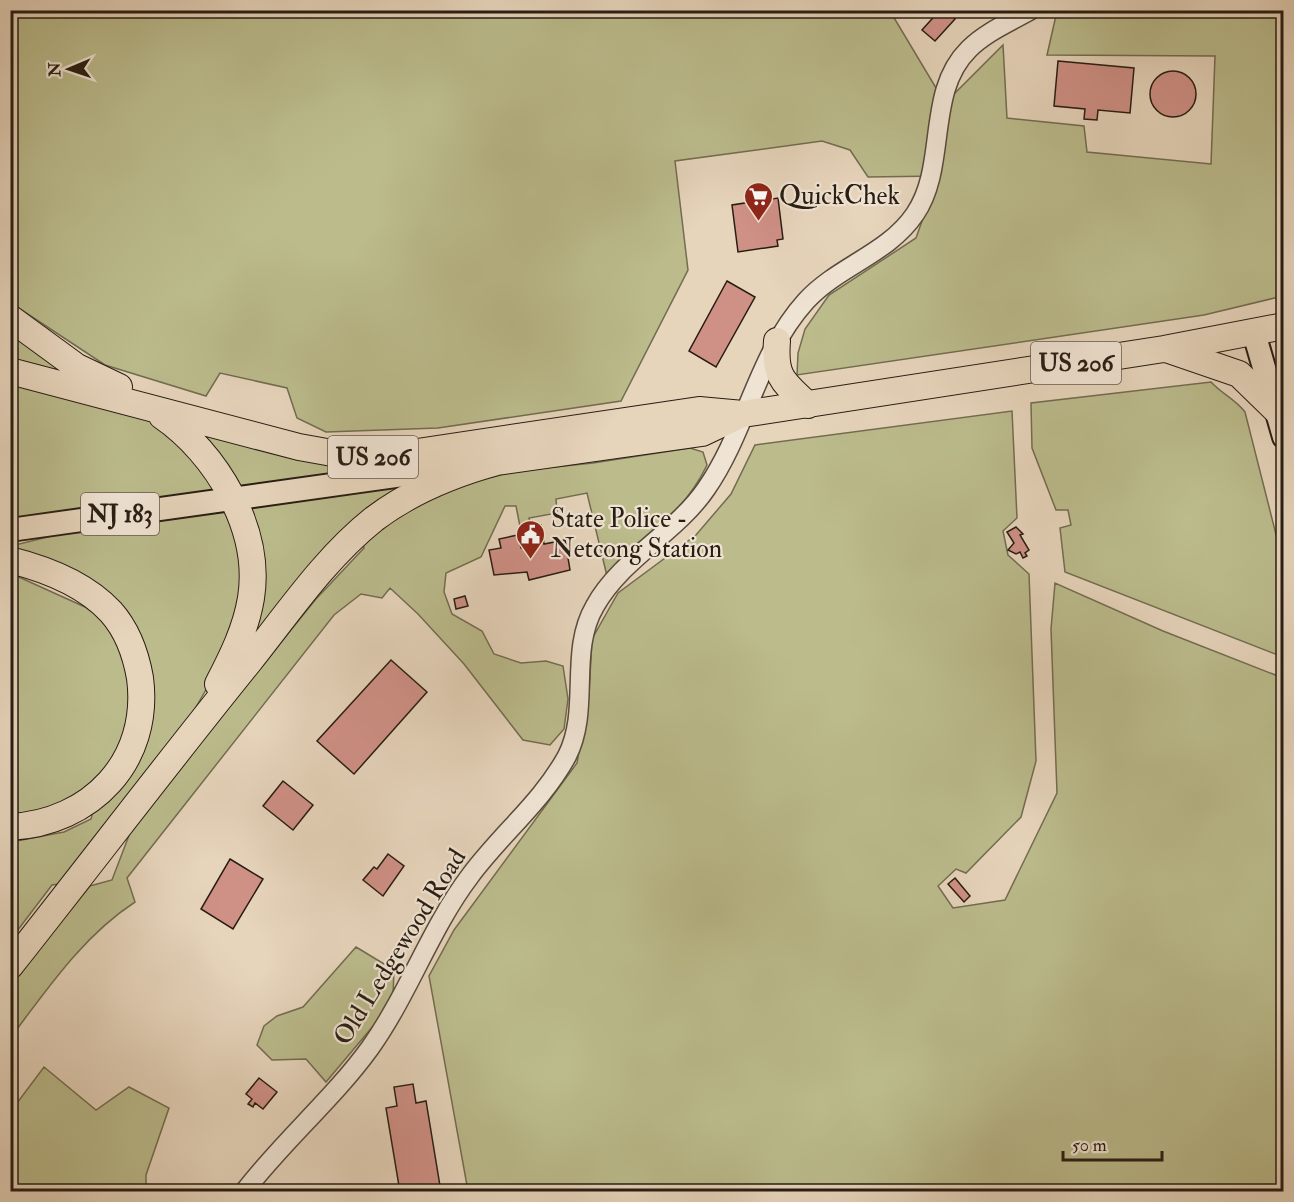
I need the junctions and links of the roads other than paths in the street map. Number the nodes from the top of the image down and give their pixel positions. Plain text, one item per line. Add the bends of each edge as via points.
1 (1031, 10) edge
2 (10, 318) edge
3 (1284, 326) edge
4 (1254, 333) junction
5 (777, 341) junction
6 (1164, 349) junction
7 (10, 370) edge
8 (1280, 401) edge
9 (808, 405) junction
10 (151, 408) junction
11 (743, 414) junction
12 (1284, 436) edge
13 (497, 462) junction
14 (230, 498) junction
15 (10, 530) edge
16 (10, 560) edge
17 (195, 728) junction
18 (10, 827) edge
19 (10, 966) edge
20 (244, 1191) edge

1 - 5 street, Old Ledgewood Road via 973,45 959,60 942,105 930,184 913,217 897,236 818,289
2 - 10 highway via 77,367 124,389
3 - 4 highway, US 206
4 - 6 highway, US 206
4 - 8 main road
5 - 9 highway via 780,378
5 - 11 street, Old Ledgewood Road
6 - 8 highway via 1239,374
6 - 9 highway, US 206
7 - 10 highway, US 206
8 - 12 main road
9 - 11 highway, US 206
10 - 11 highway, US 206 via 299,447 367,457 699,410
10 - 14 highway via 195,442
11 - 13 highway, US 206 via 702,433
11 - 20 street, Old Ledgewood Road via 706,490 613,581 596,603 582,638 573,741 550,783 451,903 366,1054
13 - 14 main road, NJ 183
13 - 17 highway, US 206 via 424,488 376,518 353,538
14 - 15 main road, NJ 183
14 - 17 highway via 248,545 251,596 234,651
16 - 18 highway via 78,587 111,613 133,650 141,691 139,727 131,750 112,780 69,814 47,823
17 - 19 highway, US 206

